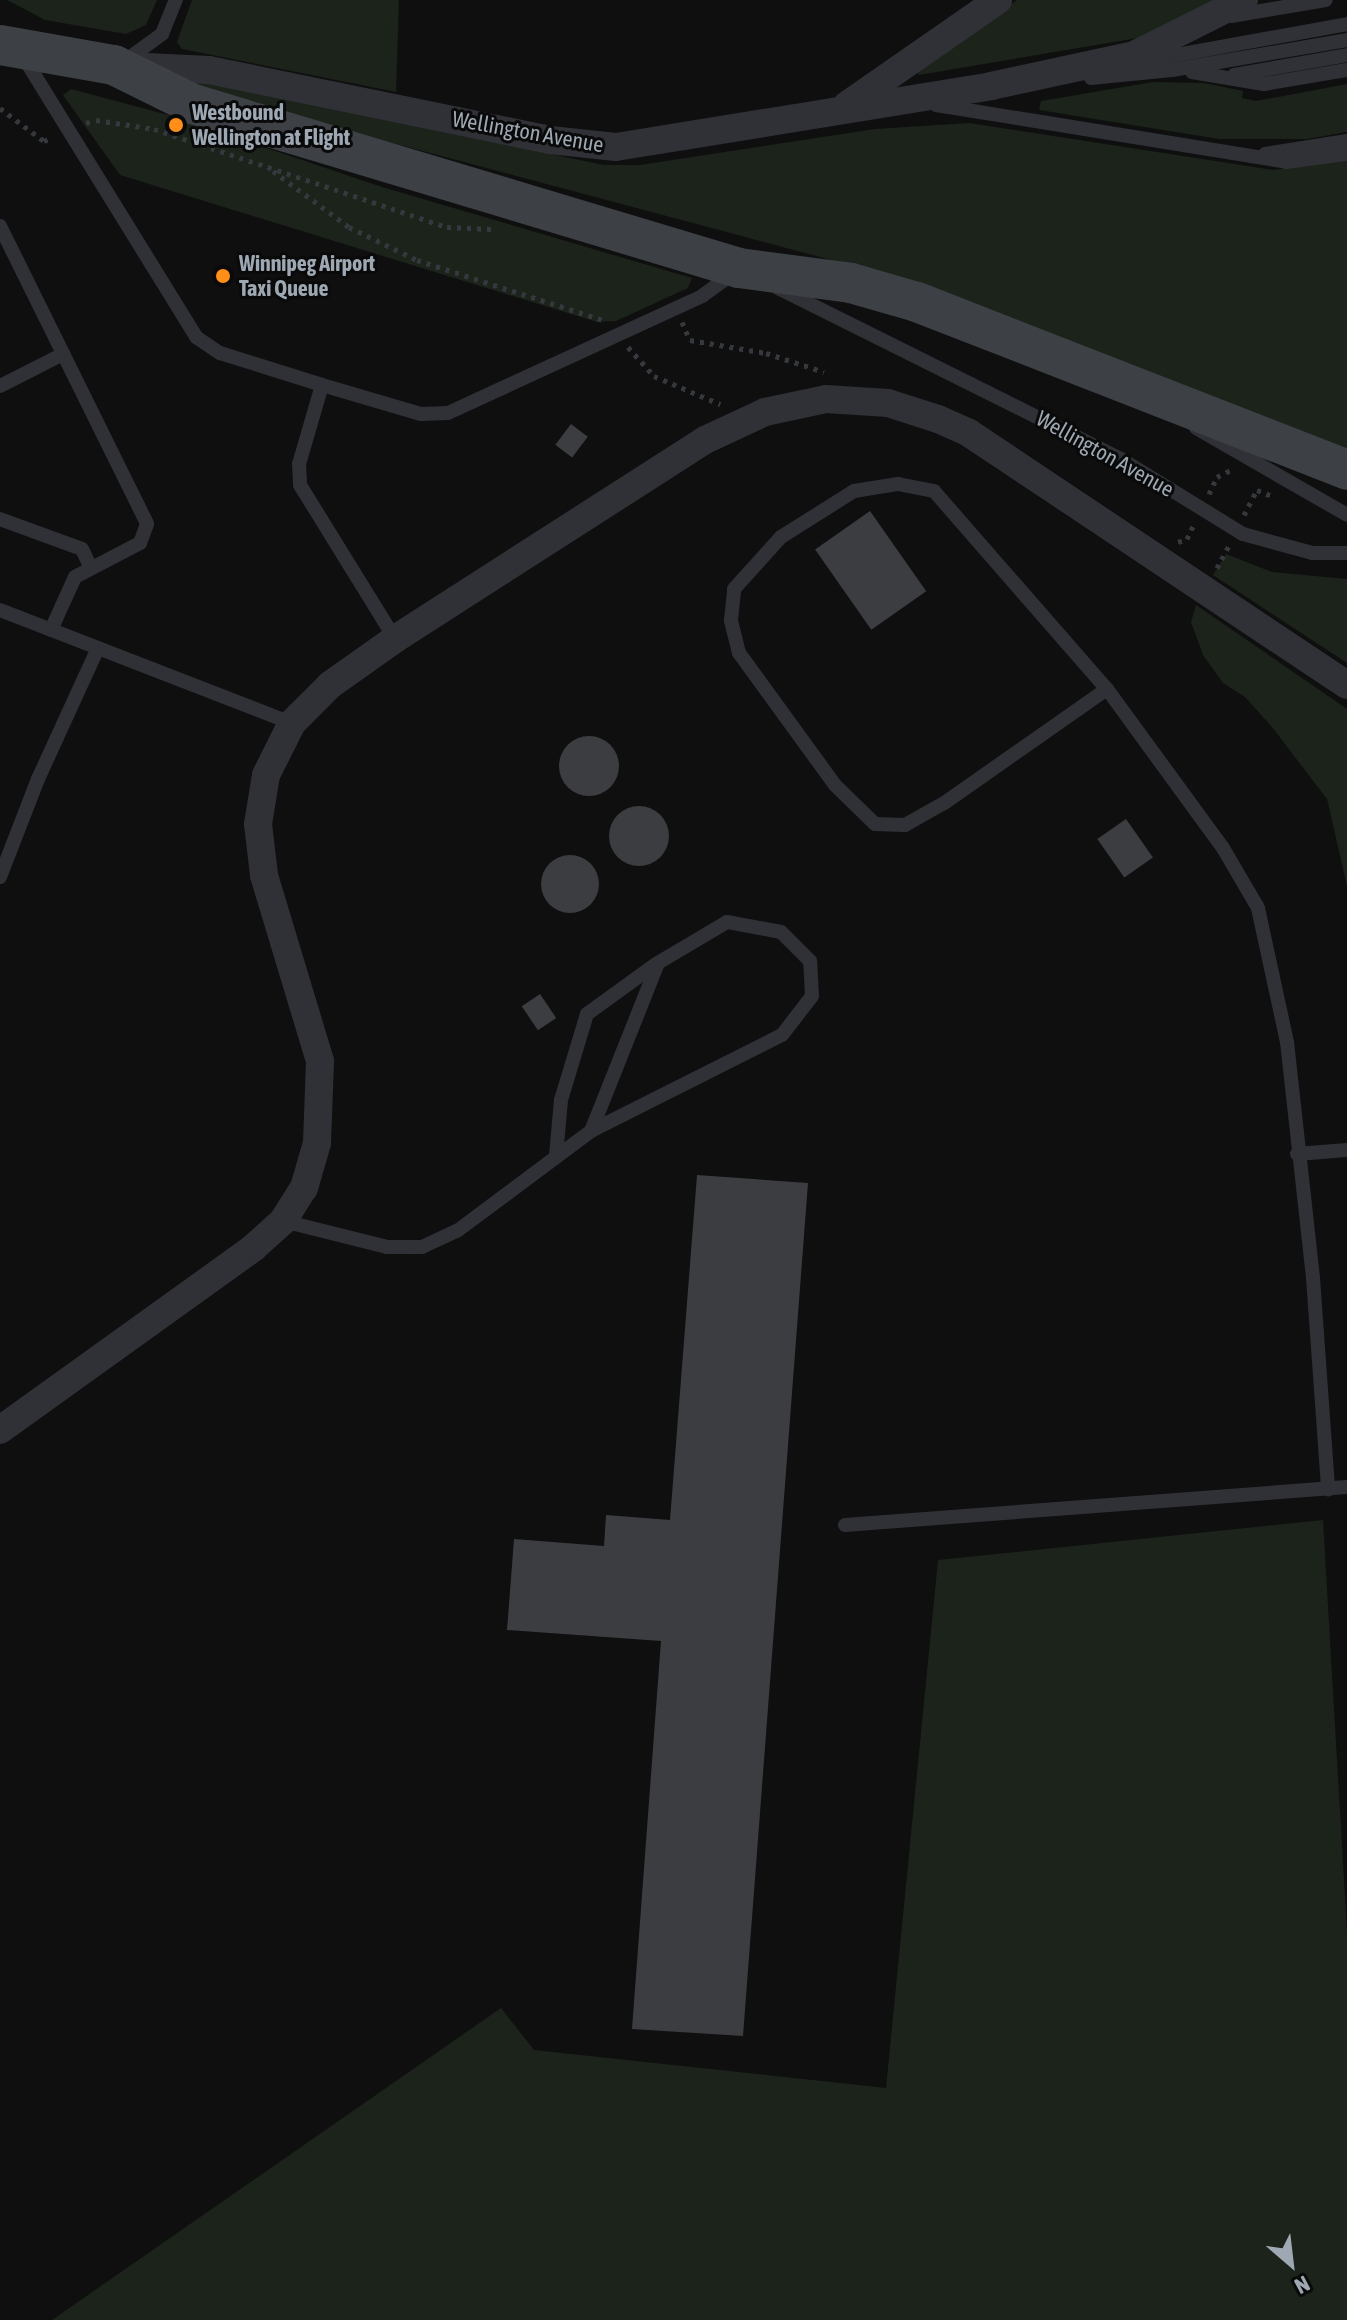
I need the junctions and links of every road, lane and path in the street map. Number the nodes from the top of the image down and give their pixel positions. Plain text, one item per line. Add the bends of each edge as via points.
1 (176, 0) edge
2 (998, 0) edge
3 (1326, 0) edge
4 (1241, 1) edge
5 (1200, 24) junction
6 (1347, 24) edge
7 (6, 37) edge
8 (1347, 40) edge
9 (1347, 55) edge
10 (114, 65) junction
11 (1137, 70) junction
12 (1172, 70) junction
13 (1347, 70) edge
14 (1213, 75) junction
15 (991, 86) junction
16 (872, 105) junction
17 (0, 108) edge
18 (836, 112) junction
19 (69, 130) junction
20 (1347, 141) edge
21 (241, 146) dead end
22 (1241, 154) junction
23 (1347, 154) edge
24 (269, 168) junction
25 (0, 226) edge
26 (499, 229) dead end
27 (739, 268) junction
28 (675, 308) junction
29 (617, 335) junction
30 (63, 354) junction
31 (840, 376) dead end
32 (322, 385) junction
33 (0, 386) edge
34 (1143, 391) junction
35 (765, 412) junction
36 (1347, 470) edge
37 (1283, 501) dead end
38 (1347, 515) edge
39 (0, 519) edge
40 (1171, 541) dead end
41 (1182, 549) dead end
42 (1347, 553) edge
43 (1204, 563) dead end
44 (91, 568) junction
45 (0, 610) edge
46 (51, 630) junction
47 (395, 639) junction
48 (98, 648) junction
49 (1347, 685) edge
50 (1107, 689) junction
51 (292, 723) junction
52 (0, 877) edge
53 (658, 963) junction
54 (591, 1131) junction
55 (1347, 1150) edge
56 (1297, 1154) junction
57 (556, 1156) junction
58 (283, 1221) junction
59 (0, 1430) edge
60 (1347, 1487) edge
61 (1328, 1489) junction
62 (845, 1525) dead end

1 - 10 lane via 154,44
2 - 18 street
3 - 5 lane
4 - 5 street, Wellington Avenue
5 - 15 street, Wellington Avenue via 1134,55
6 - 11 lane via 1177,55
7 - 10 main road, Wellington Avenue
7 - 19 lane
8 - 12 lane
9 - 14 lane
10 - 18 street, Wellington Avenue via 209,70 550,140 616,147
10 - 27 main road, Wellington Avenue via 193,104
11 - 12 lane
11 - 15 lane
12 - 14 lane
13 - 14 lane via 1264,84
15 - 16 street, Wellington Avenue
16 - 18 street, Wellington Avenue
16 - 22 lane via 944,105
17 - 19 path via 44,141
19 - 24 path via 96,120 154,129
19 - 32 lane via 196,337 220,353
20 - 22 lane
21 - 24 path
22 - 23 lane via 1293,162
24 - 26 path via 447,227
24 - 29 path via 349,227 417,260 604,318
25 - 30 lane
27 - 28 lane
27 - 34 main road, Wellington Avenue via 851,283 904,298
27 - 42 lane, Wellington Avenue via 1121,459 1243,534 1312,553
28 - 29 lane
28 - 31 path via 690,340 766,353 794,366
29 - 32 lane via 439,416
29 - 35 path via 654,376 720,404
30 - 33 lane
30 - 44 lane via 147,524 140,543
32 - 47 lane via 299,464 300,485
34 - 36 main road, Wellington Avenue
34 - 38 lane, Wellington Avenue via 1223,447
35 - 47 street via 705,440
35 - 49 street via 855,399 888,403 969,433
37 - 43 path via 1257,490 1215,571
39 - 44 lane via 82,549
40 - 41 path
44 - 46 lane via 75,577
45 - 46 lane
46 - 48 lane
47 - 51 street via 330,685
48 - 51 lane
48 - 52 lane
50 - 50 lane via 949,504 917,484 854,491 826,506 764,552 734,589 731,620 739,653 851,805 875,824 905,825 944,803
50 - 56 lane via 1185,790 1258,908 1287,1042
51 - 58 street via 266,775 258,824 264,875 320,1061 320,1104 304,1188
53 - 54 lane
53 - 54 lane via 727,922 781,932 810,961 812,996 782,1035
53 - 57 lane via 587,1014 561,1100
54 - 57 lane
55 - 56 lane
56 - 61 lane via 1313,1278
57 - 58 lane via 457,1231 422,1247 387,1247
58 - 59 street
60 - 61 lane
61 - 62 lane

